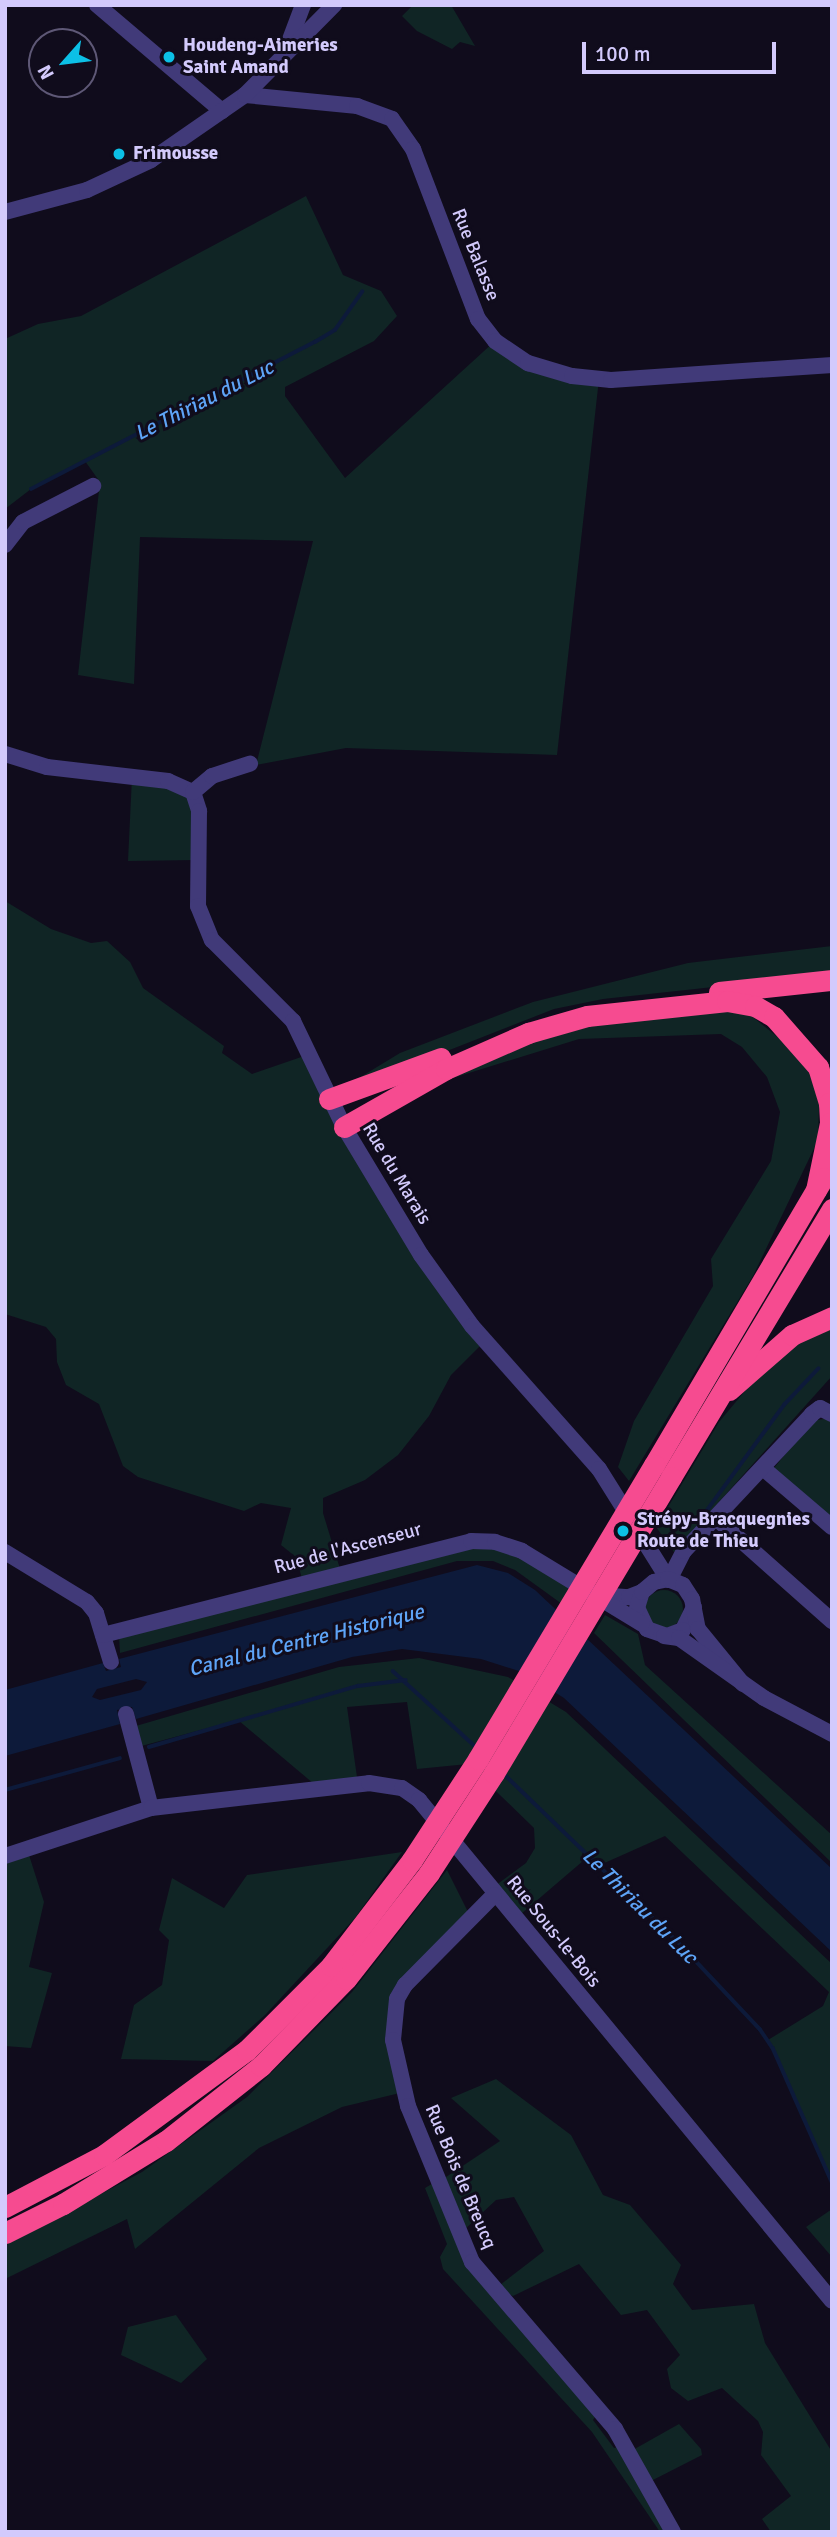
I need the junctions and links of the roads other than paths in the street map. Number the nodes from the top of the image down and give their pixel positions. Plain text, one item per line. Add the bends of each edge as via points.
1 (97, 5) edge
2 (303, 5) edge
3 (334, 5) edge
4 (280, 61) junction
5 (245, 95) junction
6 (222, 111) junction
7 (5, 212) edge
8 (832, 365) edge
9 (93, 486) dead end
10 (5, 545) edge
11 (5, 754) edge
12 (250, 764) dead end
13 (193, 792) junction
14 (832, 980) edge
15 (329, 1099) junction
16 (344, 1127) junction
17 (832, 1164) edge
18 (816, 1190) junction
19 (832, 1209) edge
20 (832, 1317) edge
21 (719, 1397) junction
22 (832, 1414) edge
23 (764, 1469) junction
24 (662, 1471) junction
25 (717, 1519) junction
26 (832, 1527) edge
27 (647, 1545) junction
28 (684, 1551) junction
29 (5, 1552) edge
30 (671, 1580) junction
31 (645, 1588) junction
32 (595, 1594) junction
33 (694, 1606) junction
34 (832, 1621) edge
35 (642, 1624) junction
36 (103, 1635) junction
37 (658, 1635) junction
38 (111, 1662) dead end
39 (743, 1684) junction
40 (127, 1721) dead end
41 (832, 1734) edge
42 (150, 1808) junction
43 (5, 1856) edge
44 (420, 1866) junction
45 (494, 1895) junction
46 (5, 2207) edge
47 (5, 2233) edge
48 (832, 2301) edge
49 (673, 2532) edge

1 - 6 street
2 - 4 street
3 - 4 street
4 - 5 street
5 - 6 street
5 - 8 street, Rue Balasse via 357,106 392,120 412,149 478,319 495,341 528,363 572,376 611,380
6 - 7 street via 118,176 73,195
9 - 10 street via 23,522
11 - 13 street via 47,768 168,781
12 - 13 street via 212,776
13 - 15 street, Rue du Marais via 199,811 197,875 202,921 212,940 293,1021
14 - 15 highway via 586,1006 524,1023
15 - 16 street, Rue du Marais
16 - 18 highway via 446,1069 528,1033 587,1016 727,1001 755,1006 774,1017 818,1067 830,1123
16 - 27 street, Rue du Marais via 391,1209 459,1307 584,1449
17 - 18 highway
18 - 24 highway
19 - 21 highway
20 - 21 highway via 792,1335
21 - 24 highway
22 - 23 street via 820,1408 812,1414
23 - 25 street
23 - 26 street
24 - 44 highway, bridge via 494,1773
25 - 28 street
25 - 34 street
27 - 28 street via 668,1558
27 - 30 street, Rue du Marais
27 - 31 street, Rue du Marais via 653,1572
28 - 30 street
29 - 36 street via 58,1583 96,1613
30 - 31 street
30 - 33 street via 689,1591
31 - 32 street, Rue de l'Ascenseur via 629,1597
31 - 35 street via 637,1608
32 - 35 street, Rue de l'Ascenseur
32 - 36 street, Rue de l'Ascenseur via 522,1551 495,1542 471,1541
33 - 37 street via 683,1630
33 - 39 street via 707,1643
35 - 37 street
36 - 38 street
37 - 39 street via 679,1638
39 - 41 street
40 - 42 street
42 - 43 street, Rue Sous-le-Bois
42 - 45 street, Rue Sous-le-Bois via 369,1783 394,1785 419,1800
44 - 46 highway via 331,1966 247,2050 114,2148
44 - 47 highway via 346,1979 234,2088 115,2173
45 - 48 street, Rue Sous-le-Bois
45 - 49 street, Rue Bois de Breucq via 405,1985 397,1999 393,2040 408,2106 472,2262 615,2429

